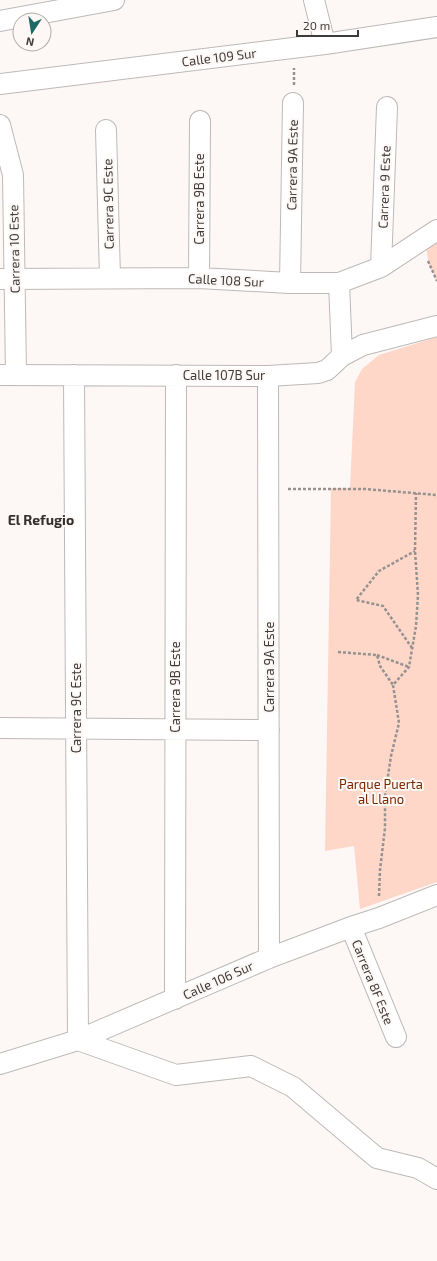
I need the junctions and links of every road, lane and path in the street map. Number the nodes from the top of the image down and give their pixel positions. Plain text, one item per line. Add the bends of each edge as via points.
1 (114, 0) edge
2 (314, 0) edge
3 (0, 21) edge
4 (437, 27) edge
5 (325, 44) junction
6 (294, 48) junction
7 (0, 84) edge
8 (294, 103) joint
9 (387, 107) dead end
10 (200, 120) dead end
11 (0, 125) edge
12 (106, 130) dead end
13 (437, 230) edge
14 (381, 267) junction
15 (110, 278) junction
16 (199, 278) junction
17 (7, 279) edge
18 (290, 283) junction
19 (339, 283) junction
20 (437, 326) edge
21 (342, 356) junction
22 (8, 375) edge
23 (74, 375) junction
24 (176, 375) junction
25 (268, 376) junction
26 (269, 488) junction
27 (416, 493) junction
28 (437, 495) edge
29 (415, 551) junction
30 (413, 649) junction
31 (338, 652) dead end
32 (377, 655) junction
33 (409, 667) junction
34 (393, 685) junction
35 (0, 728) edge
36 (76, 728) junction
37 (175, 729) junction
38 (269, 730) junction
39 (437, 895) edge
40 (379, 918) junction
41 (351, 927) junction
42 (269, 958) junction
43 (175, 999) junction
44 (396, 1037) dead end
45 (78, 1040) junction
46 (0, 1064) edge
47 (437, 1179) edge

1 - 3 street
2 - 5 street
4 - 5 street, Calle 109 Sur
5 - 6 street, Calle 109 Sur
6 - 7 street, Calle 109 Sur
6 - 8 path, Carrera 9A Este
8 - 18 street, Carrera 9A Este
9 - 14 street, Carrera 9 Este
10 - 16 street, Carrera 9B Este
11 - 17 street, Carrera 10 Este via 13,175
12 - 15 street, Carrera 9C Este
13 - 14 street, Calle 108 Sur
14 - 19 street, Calle 108 Sur
15 - 16 street, Calle 108 Sur
15 - 17 street, Calle 108 Sur
16 - 18 street, Calle 108 Sur
17 - 22 street, Carrera 10 Este
18 - 19 street, Calle 108 Sur
19 - 21 street
20 - 21 street, Calle 107B Sur via 363,345
21 - 25 street, Calle 107B Sur via 327,370 318,373
22 - 23 street, Calle 107B Sur
23 - 24 street, Calle 107B Sur
23 - 36 street, Carrera 9C Este
24 - 25 street, Calle 107B Sur
24 - 37 street, Carrera 9B Este
25 - 26 street, Carrera 9A Este
26 - 27 path via 365,489
26 - 38 street, Carrera 9A Este
27 - 28 path
27 - 29 path
29 - 30 path via 418,595
29 - 30 path via 379,571 356,600 383,606
30 - 33 path
31 - 32 path
32 - 33 path
32 - 34 path via 380,666
33 - 34 path
34 - 40 path via 399,723 385,796
35 - 36 street
36 - 37 street
36 - 45 street, Carrera 9C Este
37 - 38 street
37 - 43 street, Carrera 9B Este
38 - 42 street, Carrera 9A Este
39 - 40 street, Calle 106 Sur
40 - 41 street, Calle 106 Sur
41 - 42 street, Calle 106 Sur
41 - 44 street, Carrera 8F Este
42 - 43 street, Calle 106 Sur
43 - 45 street, Calle 106 Sur
45 - 46 street, Calle 106 Sur
45 - 47 street via 176,1074 252,1066 293,1087 377,1158 418,1168

